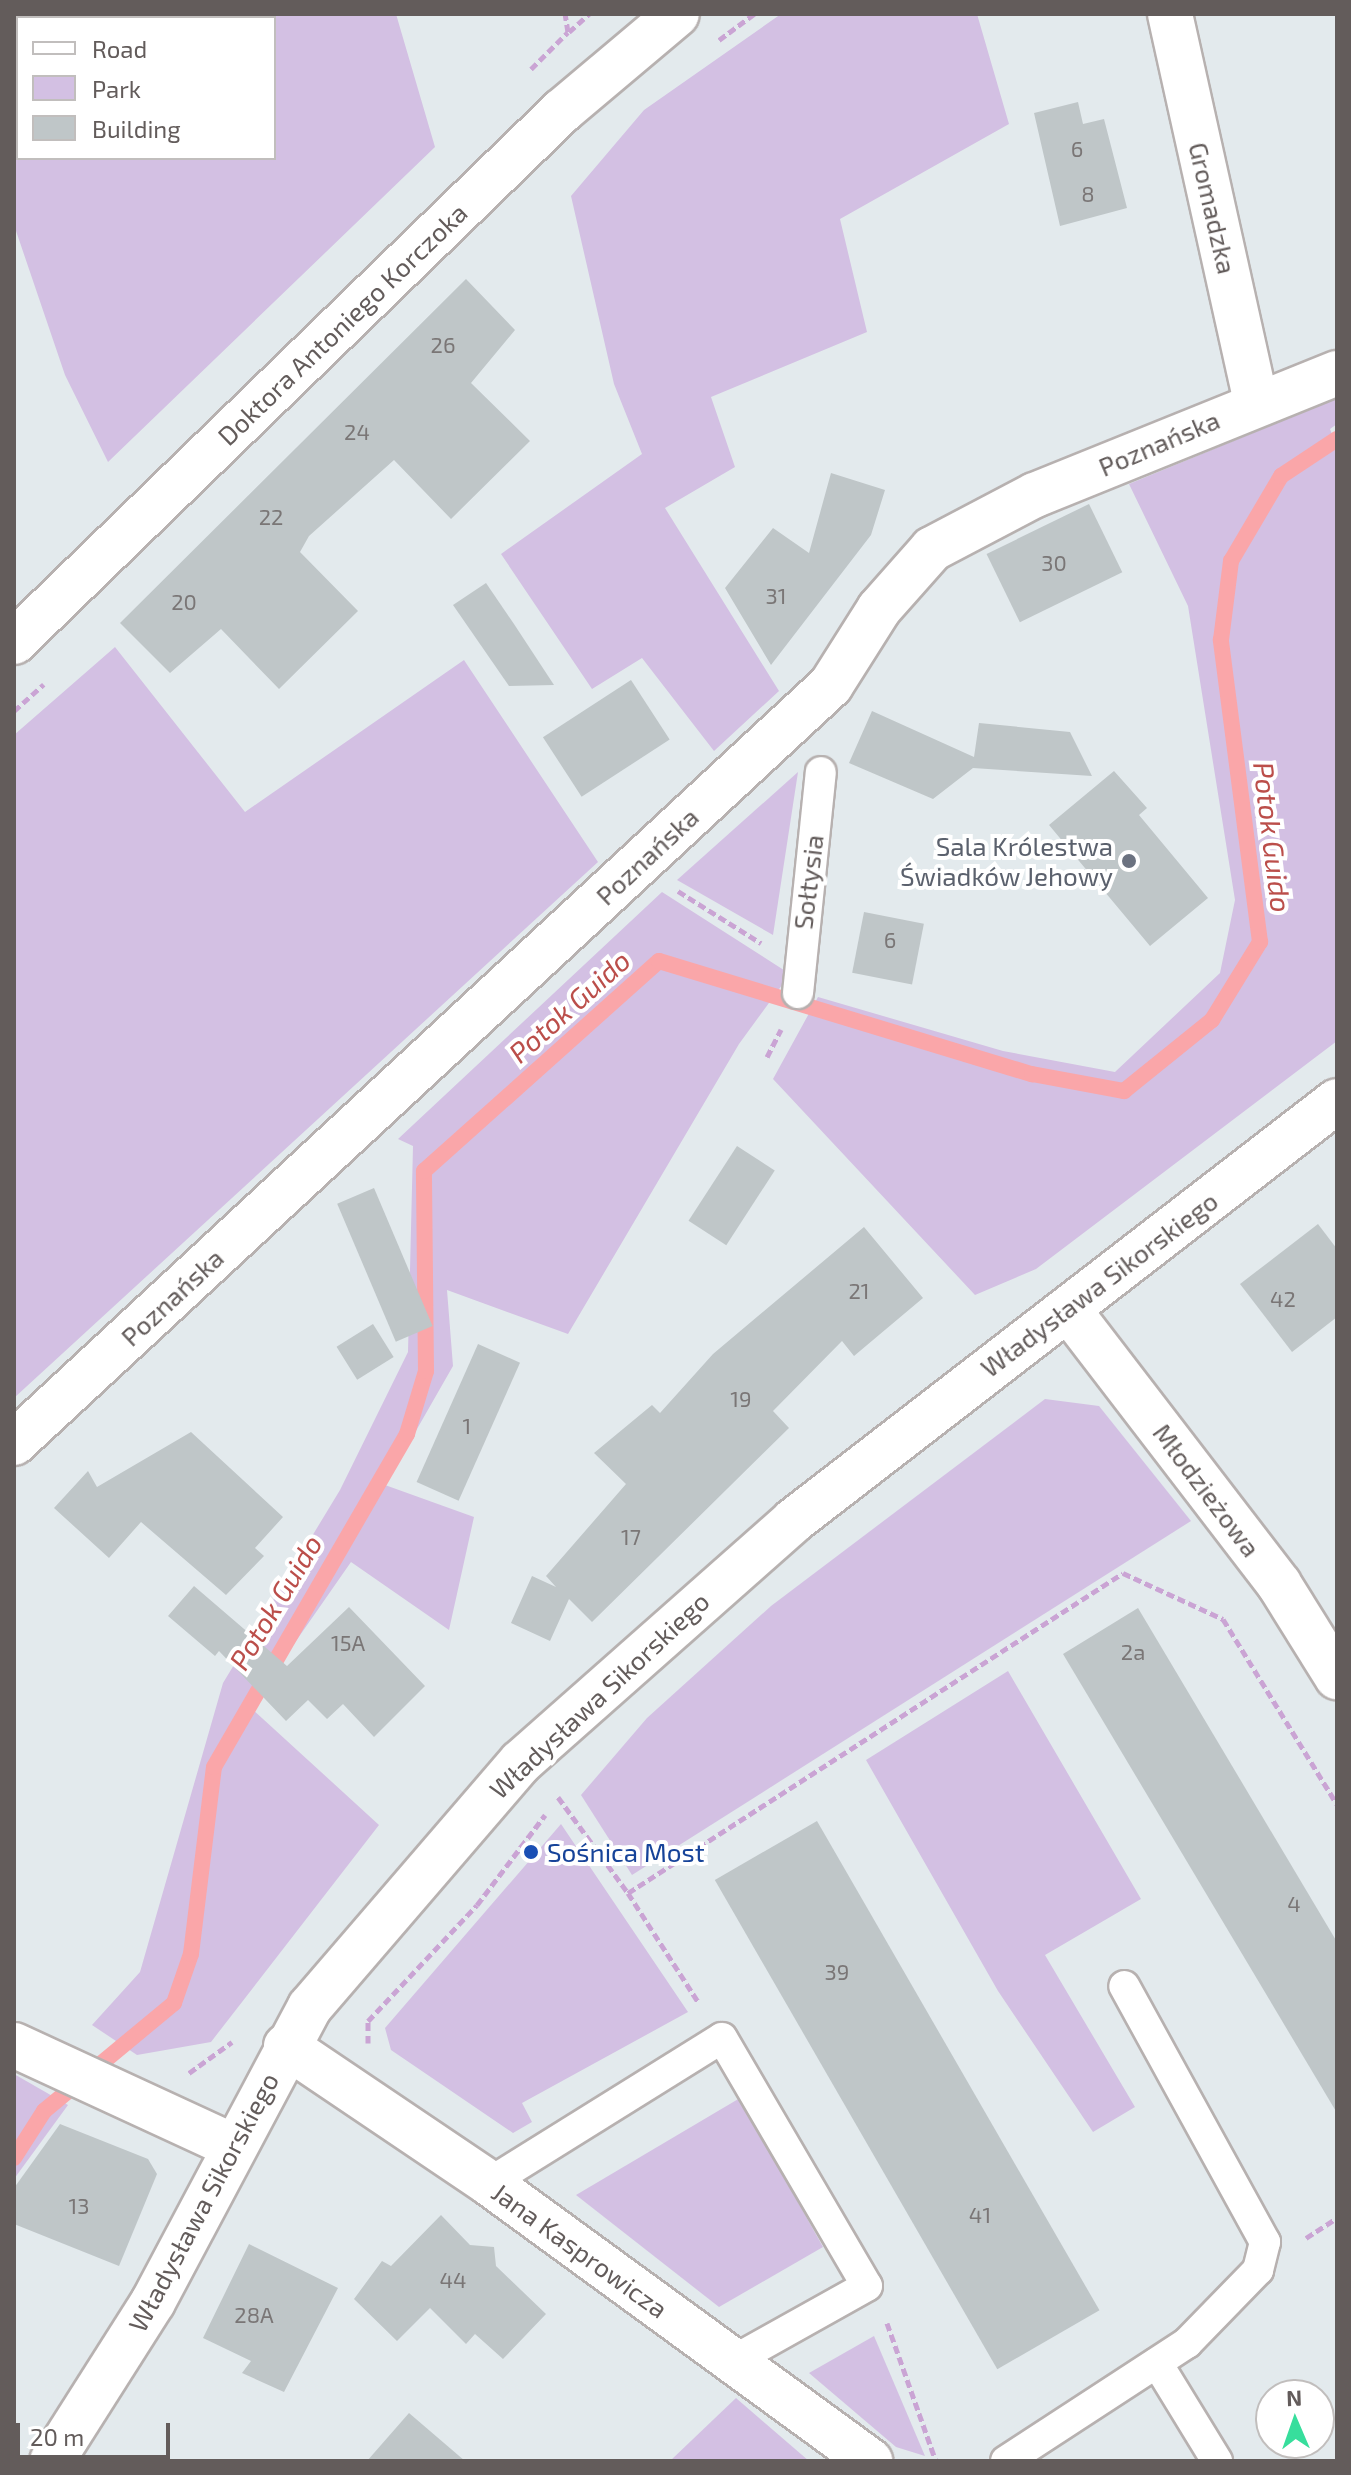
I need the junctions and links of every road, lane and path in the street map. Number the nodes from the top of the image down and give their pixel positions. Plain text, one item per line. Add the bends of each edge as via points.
1 (565, 14) edge
2 (589, 14) edge
3 (1170, 14) edge
4 (652, 22) edge
5 (568, 32) junction
6 (527, 72) dead end
7 (1337, 373) edge
8 (1256, 402) junction
9 (14, 642) edge
10 (821, 772) dead end
11 (673, 888) dead end
12 (799, 979) joint
13 (1337, 1101) edge
14 (1068, 1309) junction
15 (14, 1443) edge
16 (1337, 1677) edge
17 (567, 1786) dead end
18 (558, 1797) junction
19 (1337, 1804) edge
20 (628, 1893) junction
21 (1124, 1986) dead end
22 (242, 2029) dead end
23 (722, 2038) junction
24 (286, 2046) junction
25 (368, 2048) dead end
26 (32, 2053) edge
27 (174, 2072) dead end
28 (233, 2146) junction
29 (489, 2183) junction
30 (867, 2286) junction
31 (733, 2361) junction
32 (1157, 2363) junction
33 (52, 2461) edge
34 (870, 2461) edge
35 (936, 2461) edge
36 (1006, 2461) edge
37 (1217, 2461) edge

1 - 5 path
2 - 5 path
3 - 8 street, Gromadzka
4 - 9 street, Doktora Antoniego Korczoka
5 - 6 path
7 - 8 street, Poznańska
8 - 15 street, Poznańska via 1035,495 932,549 879,609 831,685
10 - 12 lane, Sołtysia
11 - 12 path
13 - 14 street, Władysława Sikorskiego
14 - 16 street, Młodzieżowa via 1279,1584
14 - 24 street, Władysława Sikorskiego via 793,1521 584,1702 400,1896
17 - 18 path
18 - 20 path
18 - 25 path via 477,1905 368,2021
19 - 20 path via 1223,1619 1123,1573
20 - 23 path
21 - 32 lane via 1265,2242 1258,2270 1187,2343
22 - 27 path via 224,2053 188,2073
23 - 29 lane
23 - 30 lane
24 - 28 street, Władysława Sikorskiego
24 - 29 street, Jana Kasprowicza
26 - 28 street via 102,2091
28 - 33 street, Władysława Sikorskiego via 153,2302
29 - 31 street, Jana Kasprowicza
30 - 31 lane
30 - 35 path
31 - 34 street, Jana Kasprowicza
32 - 36 lane
32 - 37 lane

